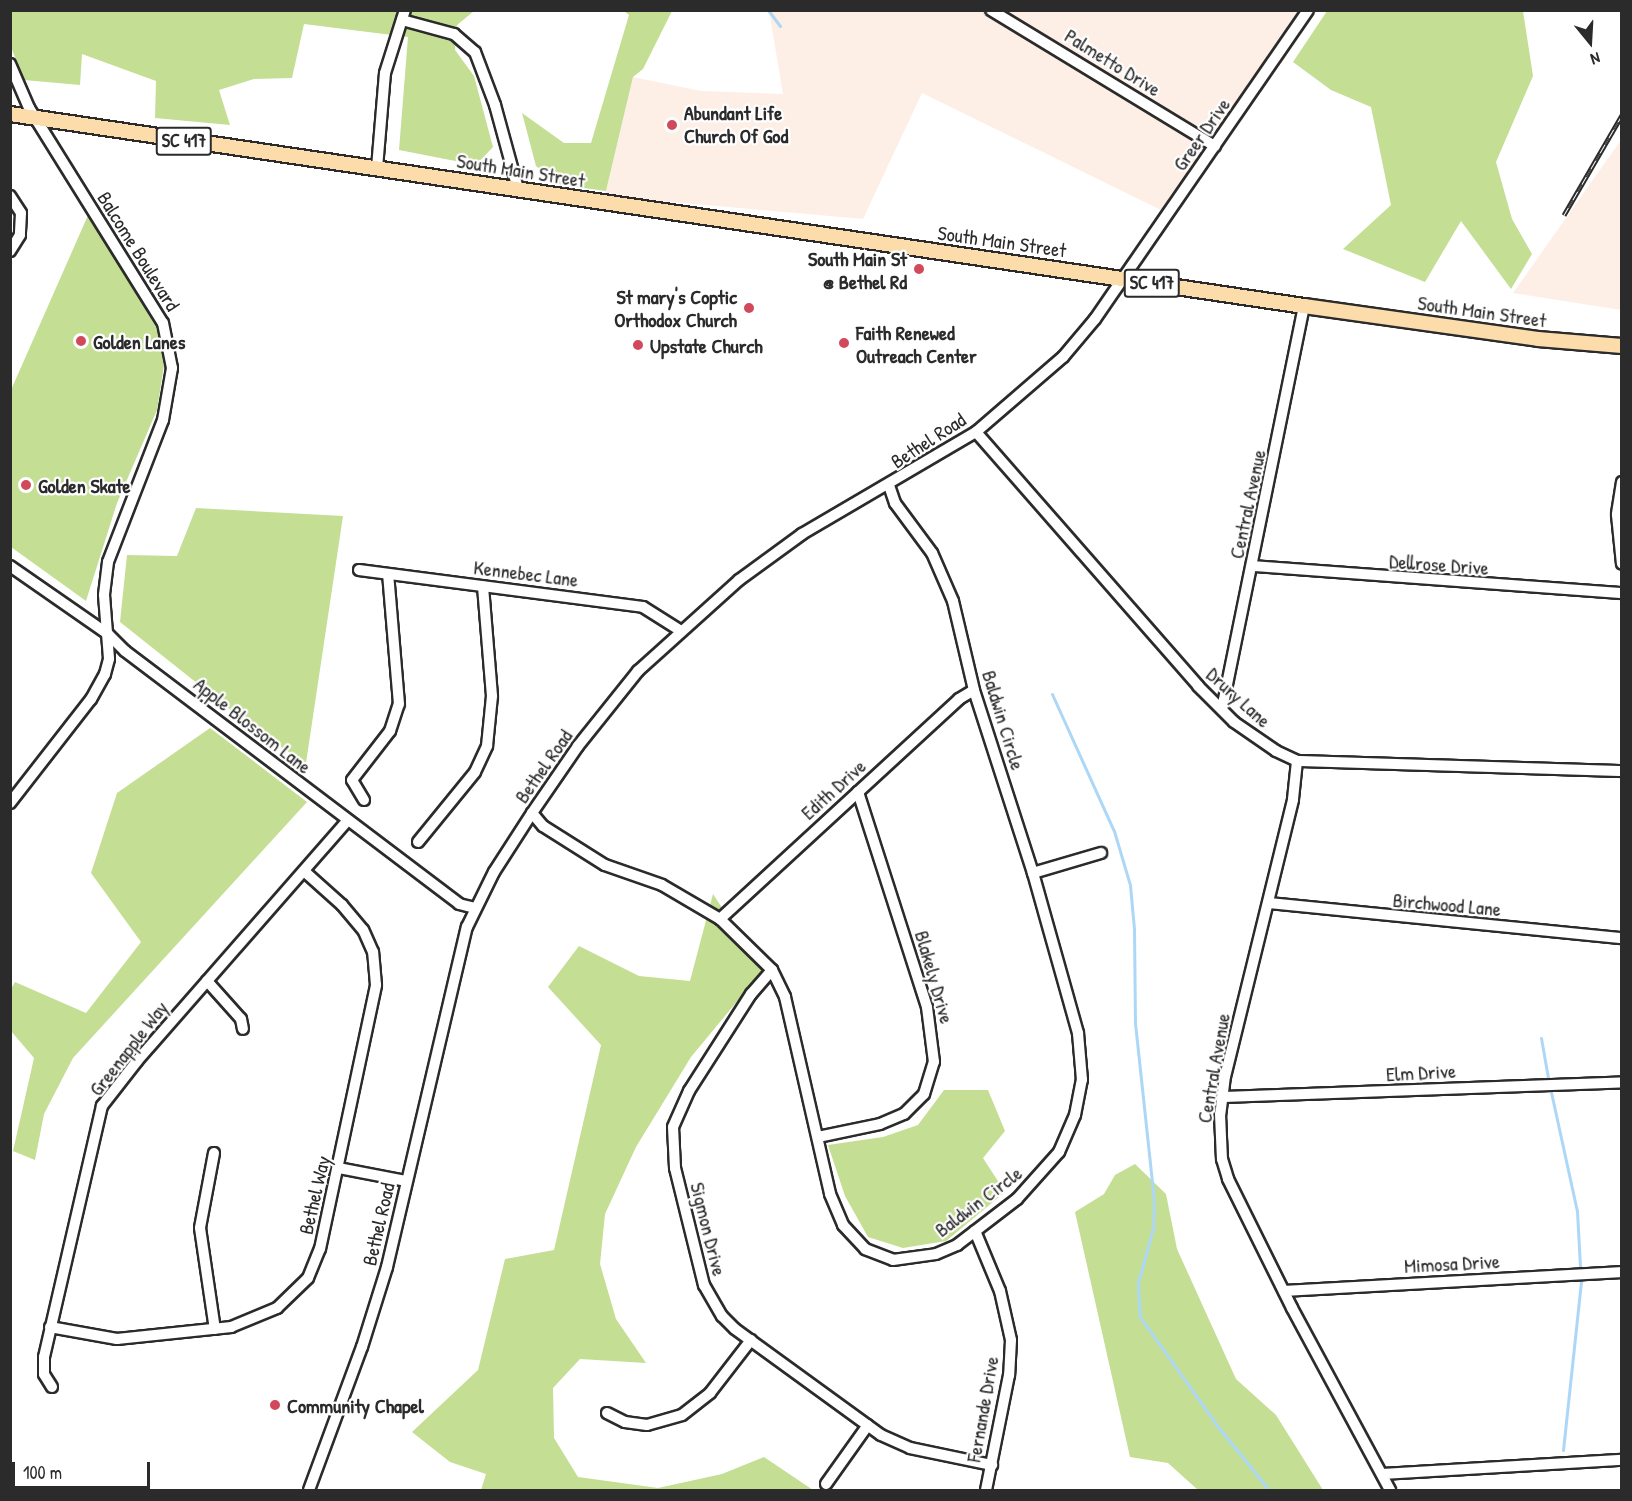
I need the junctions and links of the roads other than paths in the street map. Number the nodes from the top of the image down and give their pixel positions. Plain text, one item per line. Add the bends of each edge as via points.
1 (991, 10) edge
2 (1308, 10) edge
3 (404, 15) edge
4 (10, 64) edge
5 (10, 114) edge
6 (36, 118) junction
7 (1215, 146) junction
8 (377, 168) junction
9 (518, 189) junction
10 (10, 196) edge
11 (10, 251) edge
12 (1123, 279) junction
13 (1304, 306) junction
14 (1622, 346) edge
15 (976, 432) junction
16 (1622, 482) edge
17 (890, 486) junction
18 (1622, 564) edge
19 (10, 566) edge
20 (1253, 566) junction
21 (359, 570) dead end
22 (388, 574) junction
23 (483, 586) junction
24 (1622, 593) edge
25 (681, 630) junction
26 (108, 634) junction
27 (974, 690) junction
28 (1222, 709) junction
29 (1298, 761) junction
30 (1622, 771) edge
31 (858, 792) junction
32 (364, 800) dead end
33 (10, 803) edge
34 (532, 813) junction
35 (347, 821) junction
36 (418, 842) dead end
37 (1101, 853) dead end
38 (304, 871) junction
39 (1033, 873) junction
40 (1269, 903) junction
41 (475, 908) junction
42 (720, 919) junction
43 (1622, 938) edge
44 (772, 970) junction
45 (207, 981) junction
46 (243, 1029) dead end
47 (1622, 1082) edge
48 (1222, 1097) junction
49 (818, 1137) junction
50 (214, 1153) dead end
51 (339, 1168) junction
52 (406, 1181) junction
53 (975, 1231) junction
54 (1622, 1272) edge
55 (1284, 1291) junction
56 (51, 1327) junction
57 (215, 1329) junction
58 (751, 1340) junction
59 (52, 1387) dead end
60 (607, 1413) dead end
61 (867, 1425) junction
62 (1622, 1460) edge
63 (992, 1465) junction
64 (1383, 1474) junction
65 (826, 1484) dead end
66 (309, 1491) edge
67 (986, 1491) edge
68 (1390, 1491) edge

1 - 7 street, Palmetto Drive
2 - 7 street, Greer Drive
3 - 8 street via 386,73
3 - 9 street via 454,34 475,52 498,115
4 - 6 street, Balcome Boulevard
5 - 6 main road, SC 417
6 - 8 main road, SC 417
6 - 26 street, Balcome Boulevard via 158,314 171,352 171,384 163,420 108,562 104,595
7 - 12 street, Greer Drive
8 - 9 main road, South Main Street / SC 417
9 - 12 main road, South Main Street / SC 417
10 - 11 street via 21,213 20,235
12 - 13 main road, South Main Street / SC 417
12 - 15 street, Bethel Road via 1064,357
13 - 14 main road, South Main Street / SC 417 via 1538,339
13 - 20 street, Central Avenue
15 - 17 street, Bethel Road
15 - 28 street, Drury Lane via 1143,626
16 - 18 street via 1617,515
17 - 25 street, Bethel Road via 780,549
17 - 27 street, Baldwin Circle via 895,503 932,553 953,601
19 - 26 street, Apple Blossom Lane
20 - 24 street, Dellrose Drive
20 - 28 street, Central Avenue
21 - 22 street, Kennebec Lane
22 - 23 street, Kennebec Lane
22 - 32 street via 399,704 390,731 352,780
23 - 25 street, Kennebec Lane via 644,607
23 - 36 street via 492,696 488,746 475,772
25 - 34 street, Bethel Road via 611,703
26 - 33 street, Balcome Boulevard via 109,659 98,690
26 - 35 street, Apple Blossom Lane
27 - 31 street, Edith Drive via 959,699
27 - 39 street, Baldwin Circle
28 - 29 street, Drury Lane via 1250,735
29 - 30 street, Drury Lane
29 - 40 street, Central Avenue
31 - 42 street, Edith Drive
31 - 49 street, Blakely Drive via 927,1007 934,1062 924,1094 904,1114 880,1124
34 - 41 street, Bethel Road
34 - 42 street, Baldwin Circle via 543,826 605,865 662,885
35 - 38 street, Greenapple Way
35 - 41 street, Apple Blossom Lane via 459,904
37 - 39 street
38 - 45 street, Greenapple Way
38 - 51 street, Bethel Way via 357,921 369,941 375,964 373,1009
39 - 53 street, Baldwin Circle via 1078,1033 1080,1096 1068,1135 1049,1166 1017,1199
40 - 43 street, Birchwood Lane
40 - 48 street, Central Avenue
41 - 52 street, Bethel Road via 454,973
42 - 44 street, Baldwin Circle
44 - 49 street, Baldwin Circle via 785,997
44 - 58 street, Sigmon Drive via 751,994 689,1091 672,1136 675,1168 704,1285 722,1316
45 - 46 street via 241,1019
45 - 56 street, Greenapple Way via 102,1106
47 - 48 street, Elm Drive
48 - 55 street, Central Avenue via 1219,1133 1225,1172
49 - 53 street, Baldwin Circle via 836,1212 865,1249 887,1259 921,1258 950,1248
50 - 57 street via 200,1228
51 - 52 street
51 - 57 street, Bethel Way via 320,1248 303,1284 266,1315
52 - 66 street, Bethel Road via 374,1311
53 - 63 street, Fernande Drive via 1000,1291 1011,1340 1009,1375
54 - 55 street, Mimosa Drive
55 - 64 street, Central Avenue
56 - 57 street, Bethel Way via 117,1339
56 - 59 street, Greenapple Way via 44,1369
58 - 60 street via 710,1393 682,1415 647,1425 625,1422
58 - 61 street, Sigmon Drive
61 - 63 street, Sigmon Drive via 910,1448
61 - 65 street
62 - 64 street
63 - 67 street, Fernande Drive
64 - 68 street, Central Avenue

